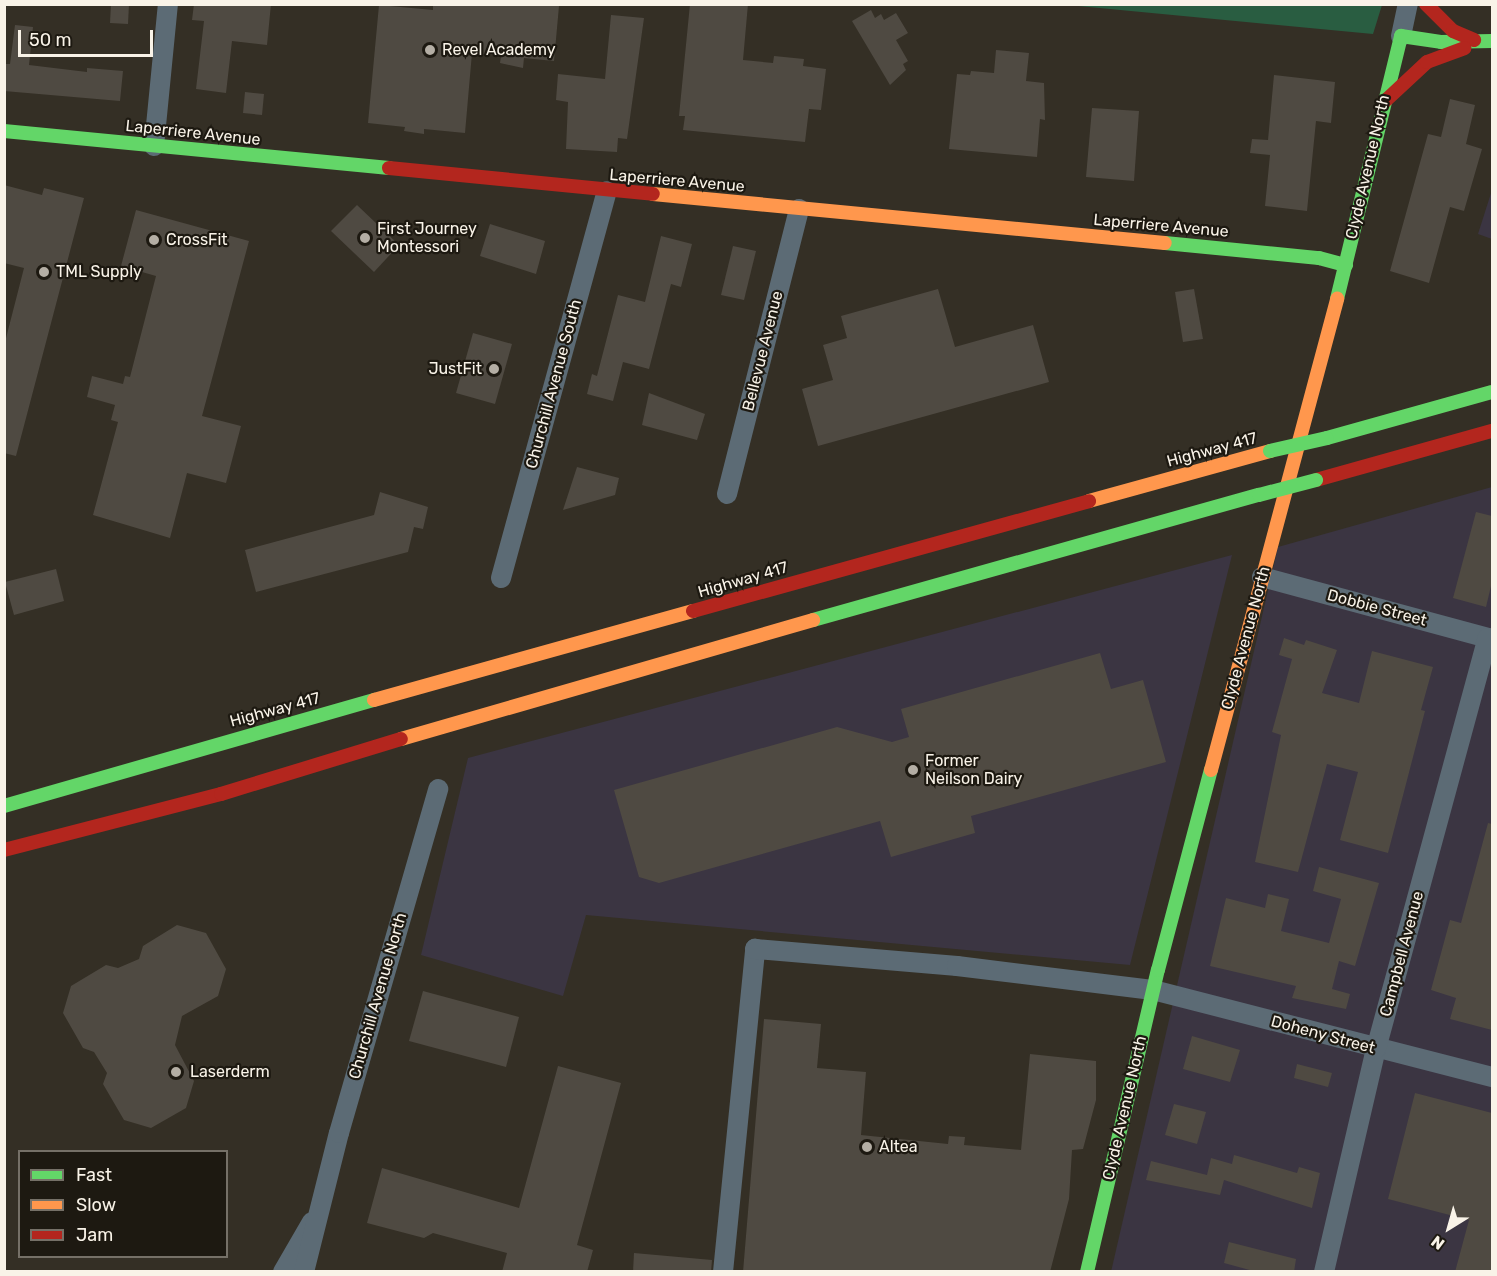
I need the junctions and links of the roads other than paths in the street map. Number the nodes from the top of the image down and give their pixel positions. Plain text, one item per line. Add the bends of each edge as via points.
1 (168, 4) edge
2 (1408, 4) edge
3 (1426, 4) edge
4 (1401, 36) junction
5 (1487, 42) edge
6 (1383, 103) junction
7 (4, 131) edge
8 (154, 146) junction
9 (607, 191) junction
10 (799, 209) junction
11 (1346, 265) junction
12 (1492, 392) edge
13 (1492, 431) edge
14 (727, 494) dead end
15 (1262, 576) junction
16 (501, 578) dead end
17 (1490, 638) edge
18 (74, 770) dead end
19 (117, 771) junction
20 (438, 789) dead end
21 (4, 806) edge
22 (4, 850) edge
23 (1153, 990) junction
24 (1376, 1049) junction
25 (1492, 1077) edge
26 (322, 1204) junction
27 (283, 1272) edge
28 (304, 1272) edge
29 (723, 1272) edge
30 (1087, 1272) edge
31 (1324, 1272) edge

1 - 8 street
2 - 4 street, Clyde Avenue North
3 - 5 main road via 1453,31
4 - 5 main road
4 - 6 main road, Clyde Avenue North
5 - 6 main road via 1427,62
6 - 11 main road, Clyde Avenue North
7 - 8 main road, Laperriere Avenue
8 - 9 main road, Laperriere Avenue
9 - 10 main road, Laperriere Avenue
9 - 16 street, Churchill Avenue South
10 - 11 main road, Laperriere Avenue via 1318,258
10 - 14 street, Bellevue Avenue
11 - 15 main road, Clyde Avenue North
12 - 19 main road, Highway 417, bridge
13 - 22 main road, bridge via 500,708 220,794
15 - 17 street, Dobbie Street
15 - 23 main road, Clyde Avenue North
17 - 24 street, Campbell Avenue
18 - 19 main road
19 - 21 main road, Highway 417
20 - 26 street, Churchill Avenue North
23 - 24 street, Doheny Street
23 - 29 street, Doheny Street via 957,966 755,949
23 - 30 main road, Clyde Avenue North
24 - 25 street, Doheny Street
24 - 31 street, Campbell Avenue
26 - 27 street, Churchill Avenue North
26 - 28 street, Churchill Avenue North

